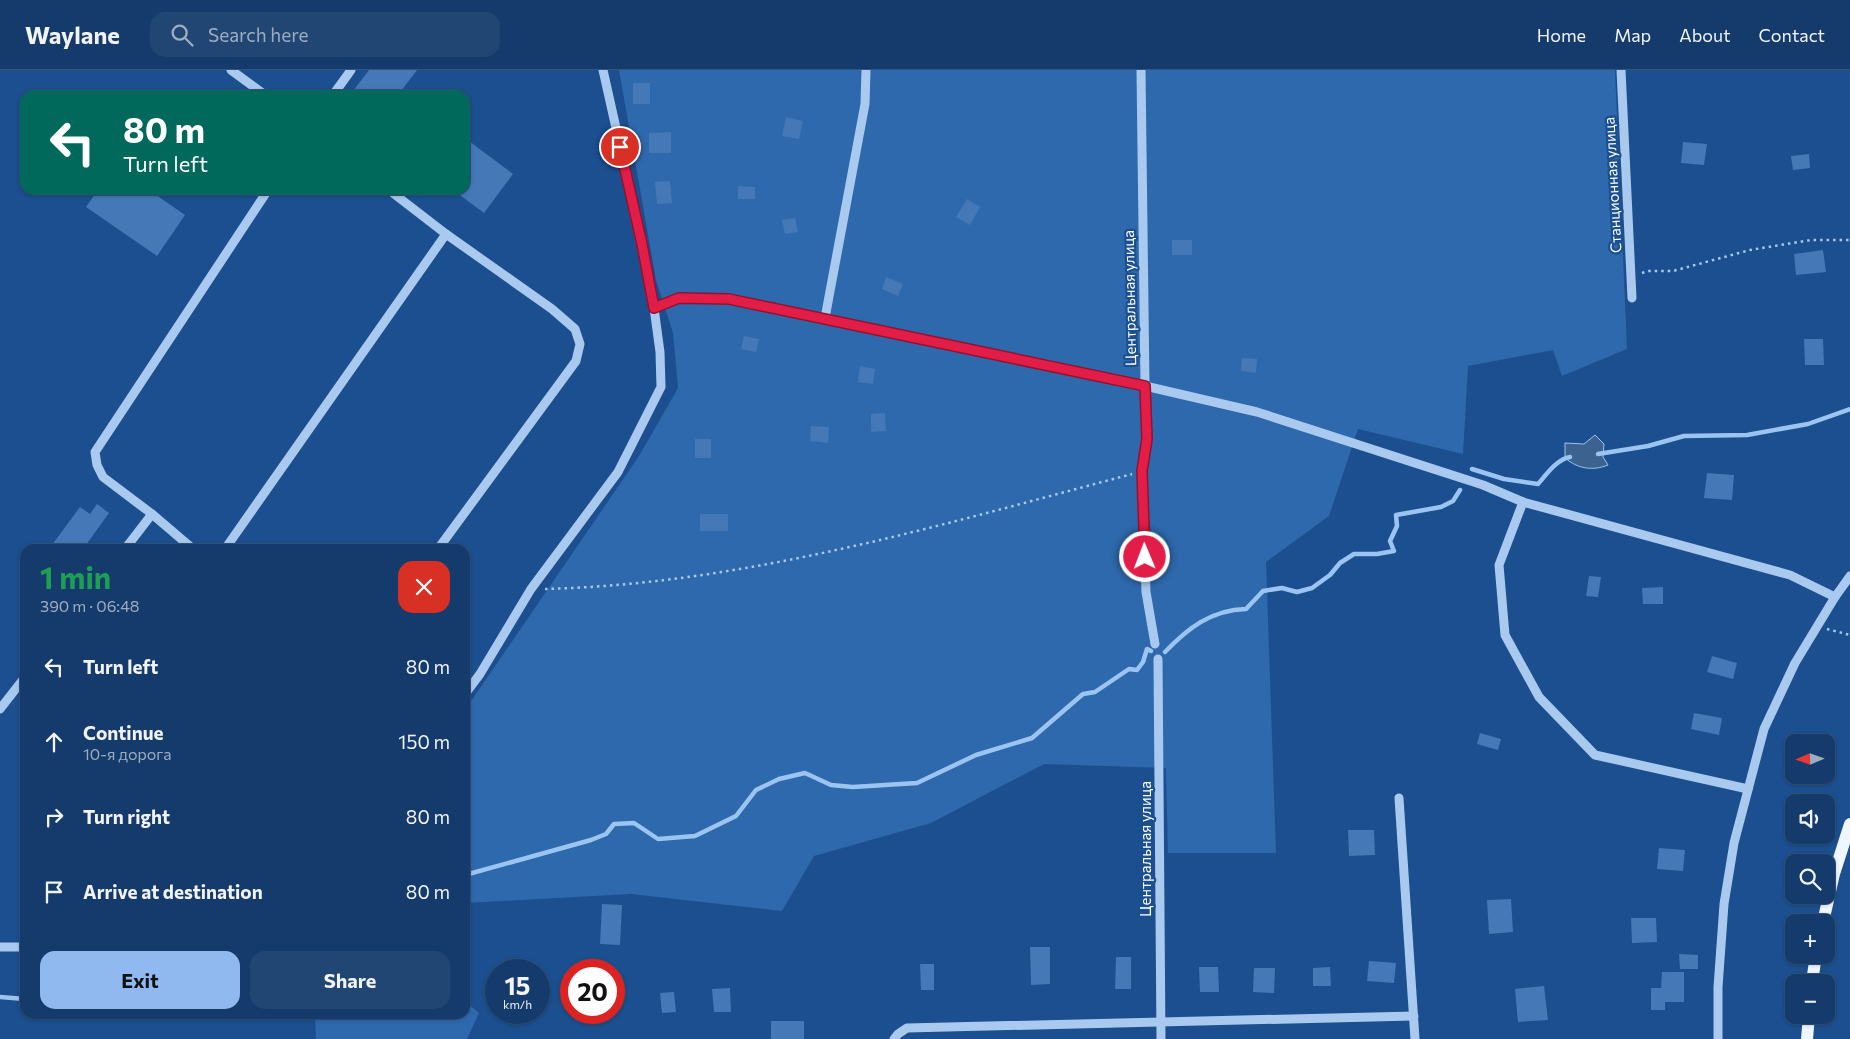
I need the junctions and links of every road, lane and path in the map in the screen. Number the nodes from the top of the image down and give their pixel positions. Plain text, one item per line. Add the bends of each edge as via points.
1 (231, 70) edge
2 (352, 70) edge
3 (603, 70) edge
4 (866, 70) edge
5 (1141, 70) edge
6 (1621, 70) edge
7 (258, 90) edge
8 (337, 90) edge
9 (265, 195) edge
10 (395, 195) edge
11 (446, 234) junction
12 (1850, 240) edge
13 (1631, 277) junction
14 (1632, 298) dead end
15 (654, 308) junction
16 (825, 318) junction
17 (1145, 386) junction
18 (1142, 471) junction
19 (1523, 502) junction
20 (152, 514) junction
21 (129, 544) edge
22 (187, 544) edge
23 (228, 544) edge
24 (442, 544) edge
25 (1850, 576) edge
26 (531, 589) junction
27 (1835, 597) junction
28 (1818, 626) junction
29 (1850, 635) edge
30 (1154, 644) dead end
31 (1158, 659) dead end
32 (20, 683) edge
33 (470, 687) edge
34 (0, 709) edge
35 (1748, 789) junction
36 (1399, 798) dead end
37 (1850, 826) edge
38 (1825, 914) edge
39 (20, 946) edge
40 (0, 948) edge
41 (1414, 1016) junction
42 (1161, 1023) junction
43 (1808, 1024) edge
44 (894, 1039) edge
45 (1161, 1039) edge
46 (1415, 1039) edge
47 (1718, 1039) edge
48 (1807, 1039) edge

1 - 7 street
2 - 8 street
3 - 15 street
4 - 16 street via 865,104
5 - 17 street, Центральная улица
6 - 13 street, Станционная улица
9 - 20 street via 96,452 97,465 103,477
10 - 11 street
11 - 23 street
11 - 24 street via 552,309 575,329 580,344 576,361
12 - 13 path via 1811,240 1750,250 1673,271 1649,271
13 - 14 street, Станционная улица
15 - 16 street via 679,298 729,299
15 - 26 street via 661,387 618,472
16 - 17 street
17 - 18 street, Центральная улица via 1147,439
17 - 19 street via 1257,412 1483,485
18 - 26 path via 887,539 765,564 600,587
18 - 30 street, Центральная улица via 1146,592
19 - 27 street via 1790,575
19 - 35 street via 1499,565 1505,635 1539,697 1595,755
20 - 21 street
20 - 22 street
25 - 27 street
26 - 33 street
27 - 28 street
28 - 29 path
28 - 35 street via 1795,663 1764,729
31 - 42 street, Центральная улица
32 - 34 street
35 - 47 street via 1734,843 1724,904
36 - 41 street
37 - 38 main road
39 - 40 street
41 - 42 street
41 - 46 street
42 - 44 street via 907,1028
42 - 45 street, Центральная улица
43 - 48 main road

